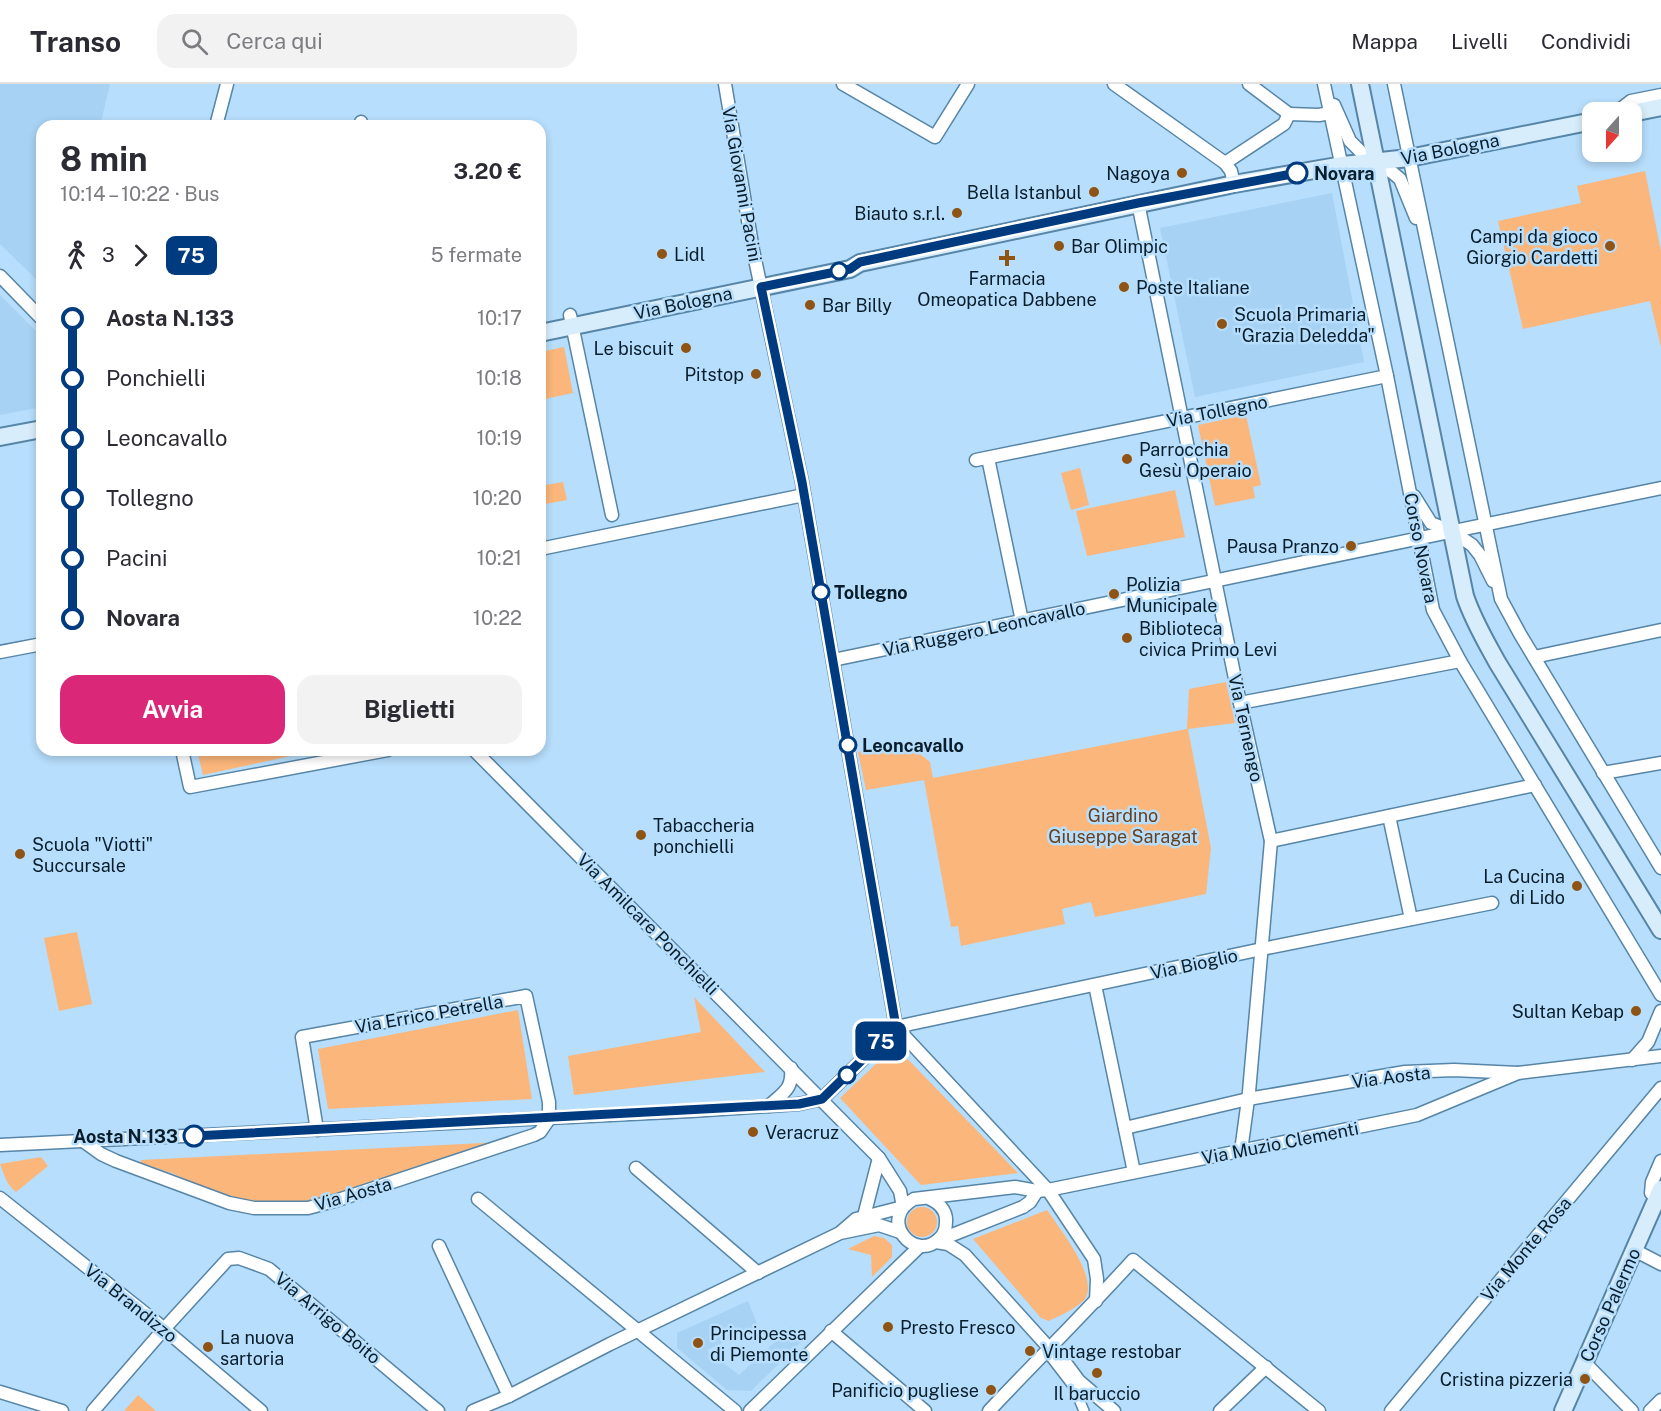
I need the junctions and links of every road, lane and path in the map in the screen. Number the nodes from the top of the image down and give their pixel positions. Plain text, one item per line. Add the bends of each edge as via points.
1 (227, 84) edge
2 (725, 84) edge
3 (843, 84) edge
4 (968, 84) edge
5 (1114, 84) edge
6 (1250, 84) edge
7 (1325, 84) edge
8 (1360, 84) edge
9 (1394, 84) edge
10 (1661, 95) edge
11 (1630, 102) edge
12 (1661, 107) edge
13 (1642, 111) edge
14 (1330, 113) junction
15 (1289, 114) junction
16 (218, 120) edge
17 (1582, 123) edge
18 (1409, 158) junction
19 (1375, 161) junction
20 (1224, 163) junction
21 (1343, 165) junction
22 (1234, 184) junction
23 (1138, 203) junction
24 (1426, 238) junction
25 (0, 276) edge
26 (760, 282) junction
27 (36, 313) edge
28 (546, 321) edge
29 (571, 321) junction
30 (546, 331) edge
31 (1387, 376) junction
32 (1181, 418) junction
33 (36, 430) edge
34 (0, 437) edge
35 (1409, 487) junction
36 (1661, 488) edge
37 (804, 495) junction
38 (612, 515) dead end
39 (1486, 525) junction
40 (1453, 532) junction
41 (1419, 539) junction
42 (546, 548) edge
43 (1217, 581) junction
44 (1501, 599) junction
45 (1022, 621) junction
46 (1661, 630) edge
47 (36, 645) edge
48 (0, 652) edge
49 (1534, 657) junction
50 (832, 660) junction
51 (1460, 661) junction
52 (1240, 703) junction
53 (183, 756) edge
54 (356, 756) edge
55 (480, 756) edge
56 (1661, 763) edge
57 (1603, 773) junction
58 (1535, 785) junction
59 (1389, 816) junction
60 (1271, 841) junction
61 (1661, 868) edge
62 (1492, 903) dead end
63 (1411, 919) junction
64 (1661, 930) edge
65 (1262, 949) junction
66 (1095, 985) junction
67 (1661, 995) edge
68 (1661, 1011) edge
69 (896, 1027) junction
70 (1661, 1056) edge
71 (1632, 1060) junction
72 (791, 1068) junction
73 (1518, 1073) junction
74 (1661, 1088) edge
75 (822, 1099) junction
76 (1248, 1100) junction
77 (769, 1106) junction
78 (549, 1119) junction
79 (1125, 1128) junction
80 (317, 1130) junction
81 (83, 1141) junction
82 (0, 1145) edge
83 (1241, 1151) junction
84 (879, 1158) junction
85 (1661, 1161) edge
86 (636, 1168) dead end
87 (1134, 1172) junction
88 (1042, 1190) junction
89 (1659, 1194) edge
90 (0, 1198) edge
91 (928, 1198) junction
92 (478, 1199) dead end
93 (903, 1207) junction
94 (864, 1216) junction
95 (900, 1232) junction
96 (840, 1233) junction
97 (939, 1239) junction
98 (439, 1246) dead end
99 (920, 1246) junction
100 (1634, 1250) junction
101 (1661, 1264) edge
102 (758, 1273) junction
103 (1096, 1301) junction
104 (164, 1329) junction
105 (831, 1331) junction
106 (638, 1332) junction
107 (1050, 1349) junction
108 (1584, 1362) junction
109 (1266, 1367) junction
110 (0, 1392) edge
111 (509, 1395) junction
112 (1661, 1400) edge
113 (62, 1411) edge
114 (93, 1411) edge
115 (261, 1411) edge
116 (438, 1411) edge
117 (473, 1411) edge
118 (735, 1411) edge
119 (750, 1411) edge
120 (925, 1411) edge
121 (989, 1411) edge
122 (1084, 1411) edge
123 (1114, 1411) edge
124 (1220, 1411) edge
125 (1319, 1411) edge
126 (1392, 1411) edge
127 (1563, 1411) edge
128 (1632, 1411) edge
129 (1650, 1411) edge

1 - 16 street
2 - 26 street, Via Giovanni Pacini
3 - 4 street via 935,137
5 - 20 street
6 - 15 street
7 - 14 street, Corso Novara
7 - 19 street via 1350,141
8 - 19 main road, Corso Novara
9 - 18 street
10 - 11 street
12 - 13 main road
14 - 15 street
14 - 21 street, Corso Novara
15 - 20 street via 1284,124
17 - 18 main road, Via Bologna
18 - 19 main road, Via Bologna
18 - 24 street
19 - 21 main road, Via Bologna
19 - 24 street via 1400,180
19 - 40 main road, Corso Novara
20 - 22 street via 1232,171
21 - 22 main road, Via Bologna
21 - 31 street, Corso Novara
22 - 23 main road, Via Bologna
23 - 26 main road, Via Bologna via 860,262 850,269
23 - 32 street, Via Ternengo
24 - 39 street
25 - 27 street
26 - 29 main road, Via Bologna
26 - 37 street, Via Giovanni Pacini
28 - 29 main road, Via Bologna
29 - 30 main road, Via Bologna
29 - 38 street
31 - 32 street, Via Tollegno
31 - 35 street, Corso Novara
32 - 43 street, Via Ternengo
32 - 45 street, Via Tollegno via 982,459
33 - 34 main road
35 - 40 street via 1431,522
35 - 41 street, Corso Novara
36 - 39 street, Via Ruggero Leoncavallo
37 - 42 street
37 - 50 street, Via Giovanni Pacini
39 - 40 street, Via Ruggero Leoncavallo
39 - 44 street
40 - 41 street, Via Ruggero Leoncavallo
40 - 44 street via 1478,552
40 - 64 main road, Corso Novara via 1473,620
41 - 43 street, Via Ruggero Leoncavallo
41 - 51 street, Corso Novara via 1433,610
43 - 45 street, Via Ruggero Leoncavallo
43 - 52 street, Via Ternengo
44 - 49 street
45 - 50 street, Via Ruggero Leoncavallo
46 - 49 street
47 - 48 street
49 - 57 street
50 - 69 street, Via Giovanni Pacini
51 - 52 street
51 - 58 street, Corso Novara
52 - 60 street, Via Ternengo
53 - 54 street via 190,787
55 - 72 street, Via Amilcare Ponchielli
56 - 57 street
57 - 61 street
58 - 59 street
58 - 67 street, Corso Novara
59 - 60 street
59 - 63 street
60 - 65 street, Via Ternengo
62 - 63 street, Via Bioglio
63 - 65 street, Via Bioglio
65 - 66 street, Via Bioglio
65 - 76 street, Via Ternengo
66 - 69 street, Via Bioglio
66 - 79 street
68 - 71 street via 1648,1042
69 - 75 street
69 - 88 street
70 - 71 street, Via Aosta
71 - 73 street, Via Aosta
72 - 75 street, Via Amilcare Ponchielli
72 - 77 street via 790,1086
73 - 76 street, Via Aosta via 1405,1072
73 - 83 street, Via Muzio Clementi via 1417,1115
74 - 126 street, Via Monte Rosa
75 - 77 street
75 - 84 street, Via Amilcare Ponchielli
76 - 79 street, Via Aosta
76 - 83 street, Via Ternengo
77 - 78 street
78 - 80 street
78 - 80 street, Via Errico Petrella via 549,1102 526,996 302,1037
78 - 81 street, Via Aosta via 540,1132 502,1147 338,1200 288,1209 254,1208 214,1199 116,1161
79 - 87 street
80 - 81 street
81 - 82 street
83 - 87 street, Via Muzio Clementi
84 - 93 street, Via Amilcare Ponchielli via 900,1191
84 - 94 street
85 - 89 street, Corso Palermo via 1650,1193
86 - 102 street
87 - 88 street, Via Muzio Clementi
88 - 91 street via 1015,1187
88 - 97 street via 1023,1207
88 - 103 street via 1094,1259
89 - 100 main road, Corso Palermo
90 - 104 street, Via Brandizzo
91 - 93 street via 914,1199
91 - 97 street via 941,1206 947,1220
92 - 106 street
93 - 94 street
93 - 95 street via 898,1219
94 - 96 street
95 - 96 street via 879,1225
95 - 99 street
96 - 102 street
97 - 99 street
97 - 107 street via 965,1255
98 - 111 street
99 - 105 street
100 - 101 street
100 - 108 main road, Corso Palermo
102 - 106 street
103 - 107 street
103 - 109 street via 1133,1260
104 - 114 street, Via Arrigo Boito
104 - 115 street, Via Brandizzo
104 - 116 street, Via Arrigo Boito via 228,1259 239,1258 269,1269
105 - 119 street
105 - 120 street
106 - 111 street
106 - 118 street
107 - 121 street
107 - 122 street
107 - 123 street
108 - 127 main road, Corso Palermo
108 - 128 street
109 - 124 street
109 - 125 street
110 - 113 street
111 - 117 street
112 - 129 street

